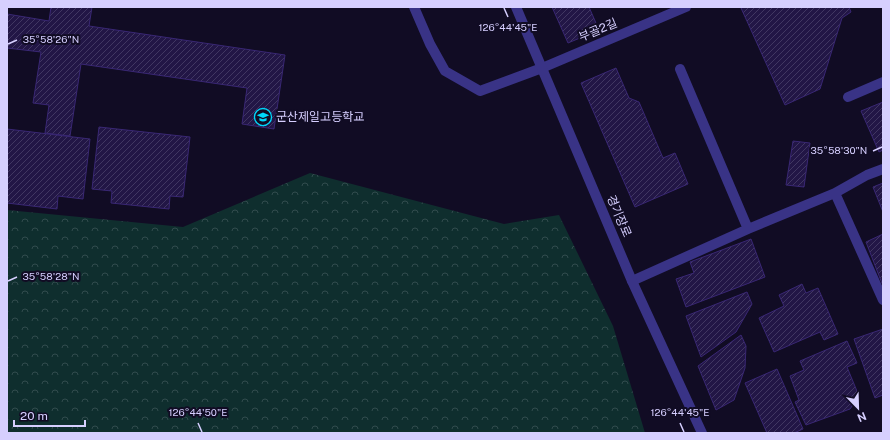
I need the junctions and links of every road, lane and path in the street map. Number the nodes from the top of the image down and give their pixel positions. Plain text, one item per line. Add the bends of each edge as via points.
1 (414, 7) edge
2 (516, 7) edge
3 (686, 7) edge
4 (542, 68) junction
5 (680, 69) dead end
6 (883, 82) edge
7 (848, 97) dead end
8 (883, 169) edge
9 (835, 193) junction
10 (748, 229) junction
11 (632, 281) junction
12 (883, 300) edge
13 (702, 433) edge

1 - 4 street, 부골2길 via 445,71 480,91
2 - 4 street, 경기장로
3 - 4 street, 부골2길
4 - 11 street, 경기장로
5 - 10 street
6 - 7 street
8 - 9 street
9 - 10 street
9 - 12 street
10 - 11 street
11 - 13 street, 경기장로

